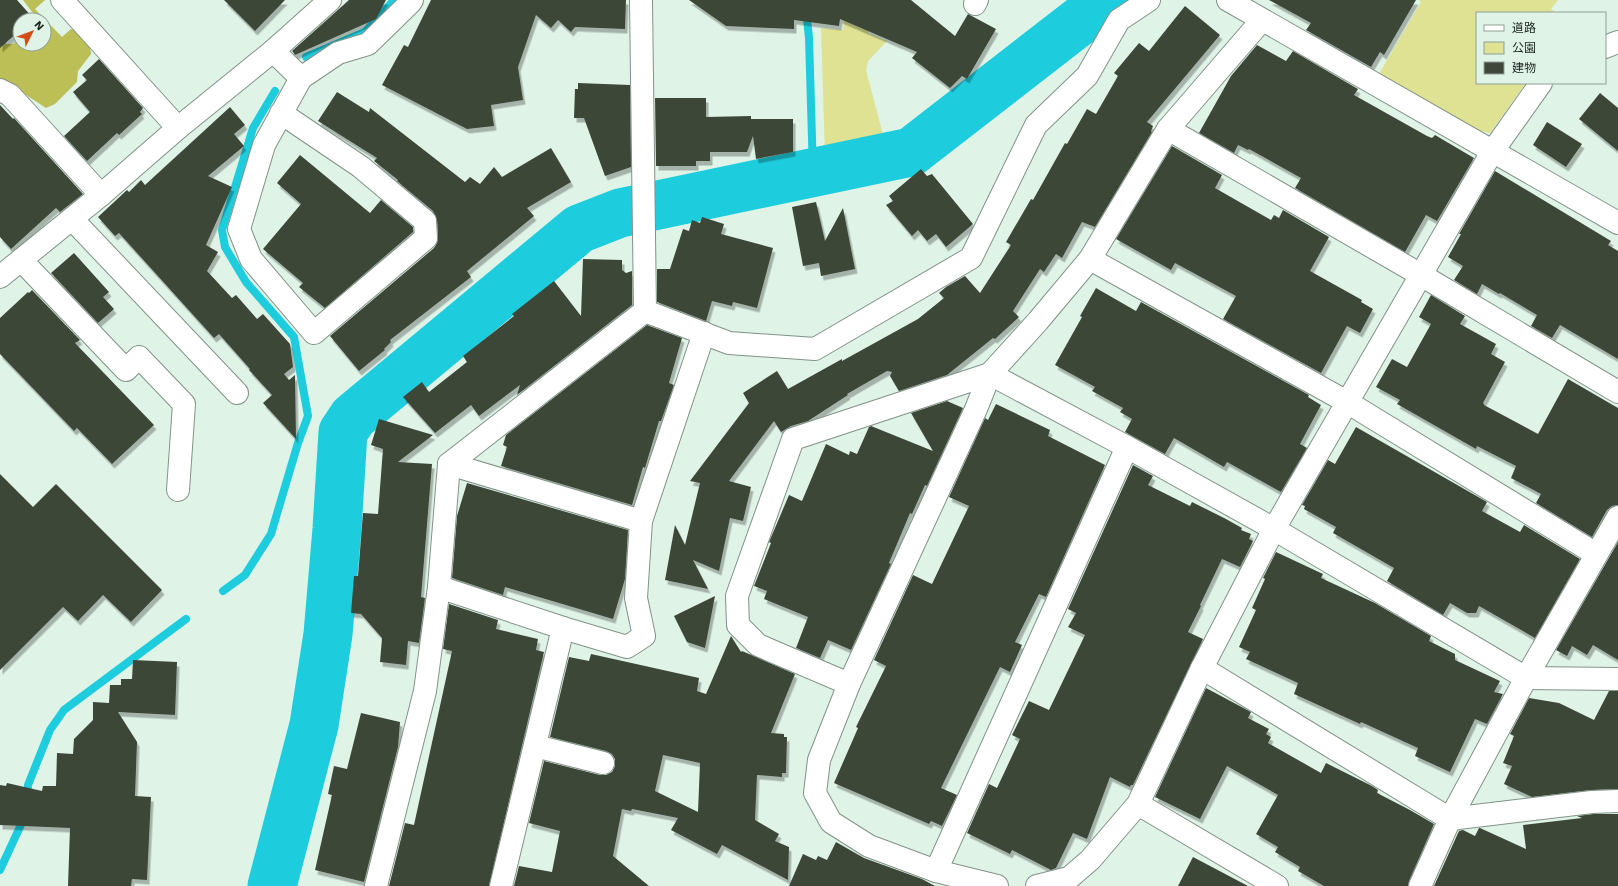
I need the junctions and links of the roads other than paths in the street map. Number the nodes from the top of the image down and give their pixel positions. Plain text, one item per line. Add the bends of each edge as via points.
1 (62, 0) edge
2 (330, 0) edge
3 (412, 0) edge
4 (641, 0) edge
5 (1150, 0) edge
6 (1228, 0) edge
7 (1262, 20) junction
8 (1618, 42) edge
9 (1606, 47) edge
10 (273, 51) junction
11 (301, 78) junction
12 (1540, 84) edge
13 (0, 90) edge
14 (281, 113) junction
15 (178, 128) junction
16 (1168, 129) junction
17 (1492, 152) junction
18 (101, 195) junction
19 (72, 219) junction
20 (1618, 223) edge
21 (1090, 259) junction
22 (21, 260) junction
23 (1421, 275) junction
24 (0, 277) edge
25 (645, 310) junction
26 (704, 333) junction
27 (990, 374) junction
28 (1618, 392) edge
29 (237, 393) dead end
30 (1347, 402) junction
31 (1127, 447) junction
32 (449, 464) junction
33 (178, 490) dead end
34 (1618, 517) edge
35 (641, 521) junction
36 (1274, 529) junction
37 (1596, 554) junction
38 (439, 587) junction
39 (563, 628) junction
40 (1202, 668) junction
41 (1526, 678) junction
42 (1618, 679) edge
43 (849, 684) junction
44 (535, 746) junction
45 (603, 762) dead end
46 (1618, 801) edge
47 (1138, 804) junction
48 (1450, 820) junction
49 (936, 871) junction
50 (376, 886) edge
51 (501, 886) edge
52 (997, 886) edge
53 (1037, 886) edge
54 (1276, 886) edge
55 (1420, 886) edge

1 - 15 street
2 - 10 street
3 - 11 street via 368,44 338,53
4 - 25 street
5 - 26 street via 1119,20 1087,76 1036,125 971,258 815,349 729,343
6 - 7 street
7 - 16 street
7 - 17 street
8 - 9 street
10 - 11 street
10 - 15 street
11 - 14 street
12 - 17 street
13 - 18 street via 10,95
14 - 14 street via 264,145 239,230 251,259 314,333 426,238 425,221 361,167
15 - 18 street
16 - 21 street
16 - 23 street
17 - 20 street
17 - 23 street
18 - 19 street
19 - 22 street
19 - 29 street
21 - 27 street via 1038,322
21 - 30 street
22 - 24 street
22 - 33 street via 126,370 139,357 184,404
23 - 28 street
23 - 30 street
25 - 26 street
25 - 32 street
26 - 35 street
27 - 31 street
27 - 43 street
27 - 43 street via 793,439 737,596 738,625 758,645
30 - 36 street
30 - 37 street
31 - 36 street
31 - 49 street
32 - 35 street
32 - 38 street
34 - 37 street
35 - 39 street via 636,598 644,636 627,647
36 - 40 street
36 - 41 street
37 - 41 street
38 - 39 street
38 - 50 street via 425,691
39 - 44 street
40 - 47 street
40 - 48 street
41 - 42 street
41 - 48 street
43 - 49 street via 819,760 815,793 831,822 869,846
44 - 45 street
44 - 51 street
46 - 48 street
47 - 53 street via 1090,860 1069,878
47 - 54 street
48 - 55 street
49 - 52 street

